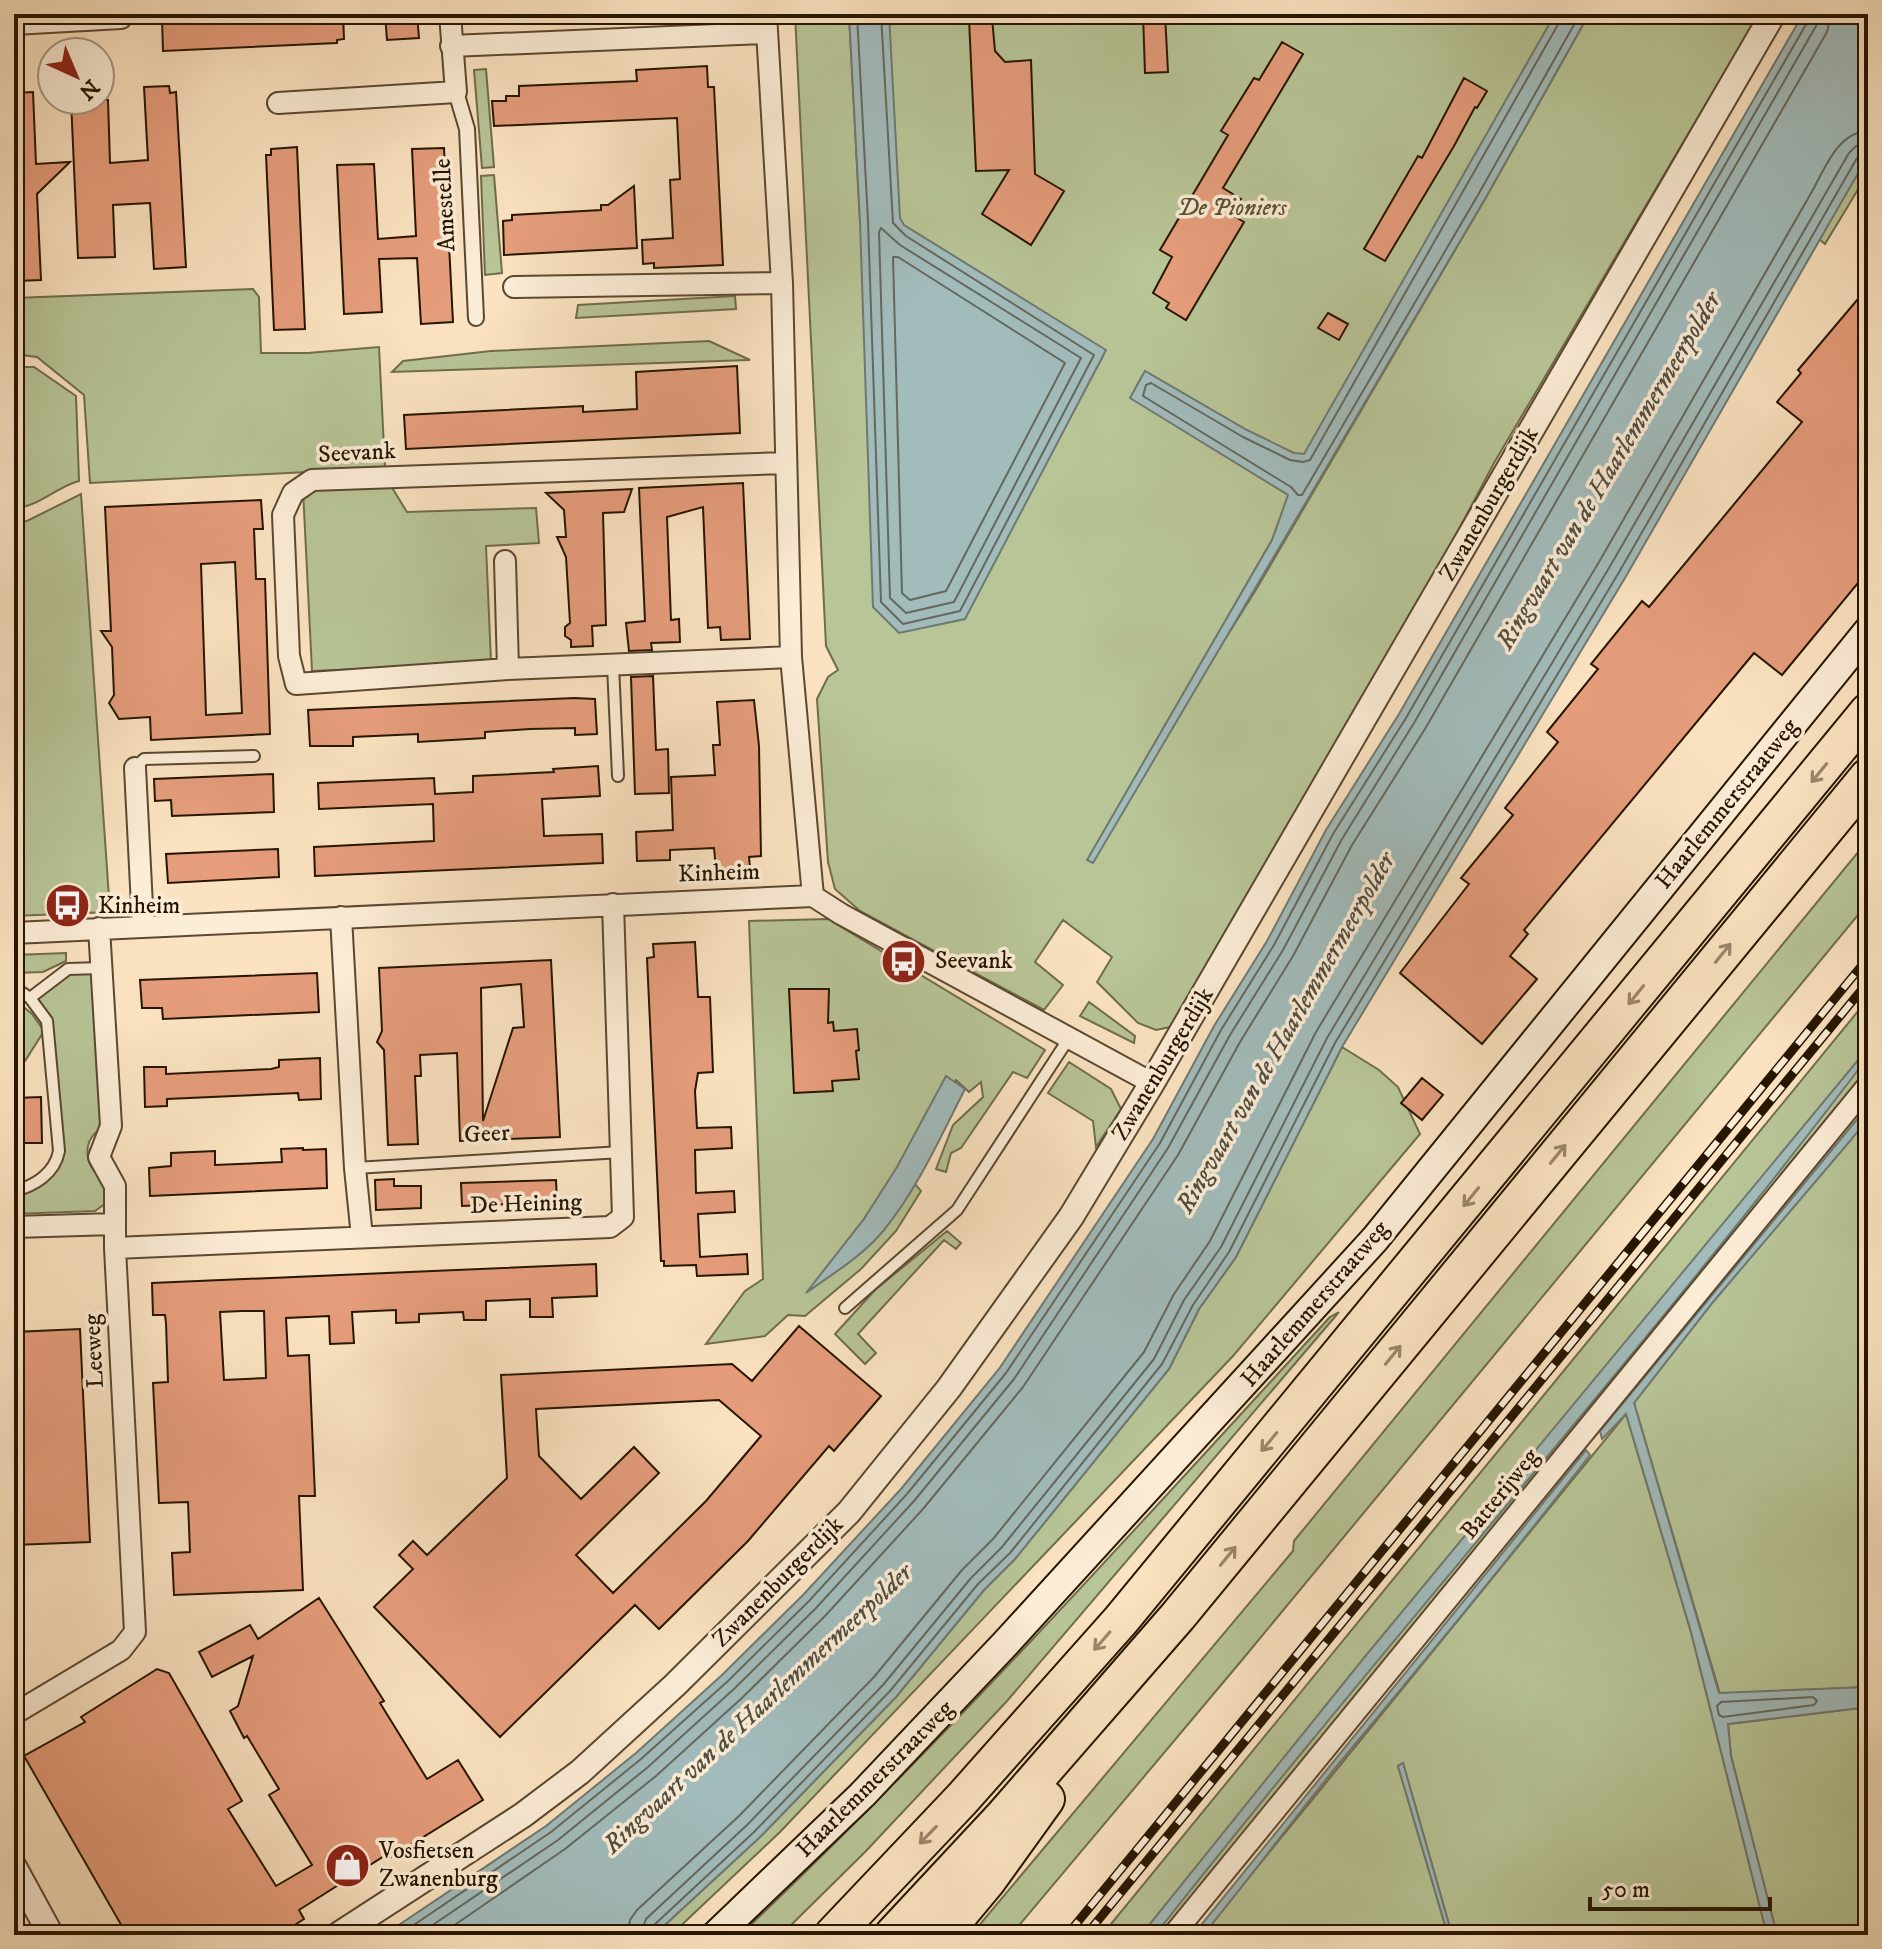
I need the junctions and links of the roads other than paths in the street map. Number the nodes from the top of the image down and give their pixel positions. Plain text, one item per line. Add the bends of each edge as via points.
1 (450, 14) edge
2 (1773, 14) edge
3 (121, 18) dead end
4 (766, 23) edge
5 (14, 24) edge
6 (451, 46) junction
7 (456, 92) junction
8 (278, 103) dead end
9 (782, 283) junction
10 (514, 287) dead end
11 (476, 318) dead end
12 (786, 463) junction
13 (505, 561) dead end
14 (1868, 631) edge
15 (791, 657) junction
16 (613, 665) junction
17 (508, 669) junction
18 (1868, 712) edge
19 (254, 756) dead end
20 (135, 768) joint
21 (618, 776) dead end
22 (1868, 777) edge
23 (813, 896) junction
24 (613, 904) junction
25 (341, 917) junction
26 (143, 926) junction
27 (99, 928) junction
28 (14, 933) edge
29 (101, 968) junction
30 (14, 987) edge
31 (30, 998) junction
32 (1069, 1038) junction
33 (1152, 1083) junction
34 (1868, 1085) edge
35 (622, 1152) junction
36 (355, 1168) junction
37 (14, 1191) edge
38 (114, 1224) junction
39 (14, 1227) edge
40 (362, 1237) junction
41 (115, 1248) junction
42 (845, 1308) dead end
43 (1178, 1616) junction
44 (14, 1714) edge
45 (14, 1867) edge
46 (51, 1935) edge
47 (338, 1935) edge
48 (716, 1935) edge
49 (833, 1935) edge
50 (893, 1935) edge
51 (942, 1935) edge
52 (1173, 1935) edge

1 - 6 street, Amestelle
2 - 33 street, Zwanenburgerdijk
3 - 5 street
4 - 6 street
4 - 9 street
6 - 7 street, Amestelle
7 - 8 street
7 - 11 street, Amestelle via 467,129
9 - 10 street
9 - 12 street
12 - 15 street
12 - 17 street, Seevank via 312,480 293,493 283,515 289,656 296,684
13 - 17 street
14 - 48 main road, Haarlemmerstraatweg via 1375,1239 862,1795
15 - 16 street, Seevank
15 - 23 street
16 - 17 street, Seevank
16 - 21 lane
18 -> 49 highway via 1131,1608
19 - 20 lane via 144,759
20 - 26 street
43 -> 22 highway
23 - 24 street, Kinheim
23 - 32 street
24 - 25 street, Kinheim
24 - 35 street, De Heining
25 - 26 street, Kinheim
25 - 36 street
26 - 27 street, Kinheim
27 - 28 street, Kinheim
27 - 29 street, Leeweg
29 - 31 lane via 68,969
29 - 38 street, Leeweg via 111,1126 99,1157 115,1186
30 - 31 lane
31 - 37 lane via 50,1033 59,1151 40,1180
32 - 33 street
32 - 42 lane via 957,1210
33 - 47 street, Zwanenburgerdijk via 1071,1217 949,1388 849,1512 580,1772
34 - 52 street, Batterijweg
35 - 36 lane, Geer
35 - 40 street, De Heining via 623,1217 610,1227
36 - 40 street
38 - 39 street
38 - 41 street, Leeweg
40 - 41 street, De Heining
41 - 44 street, Leeweg via 135,1632 121,1650
43 - 50 highway
43 - 51 highway via 987,1881
45 - 46 street

